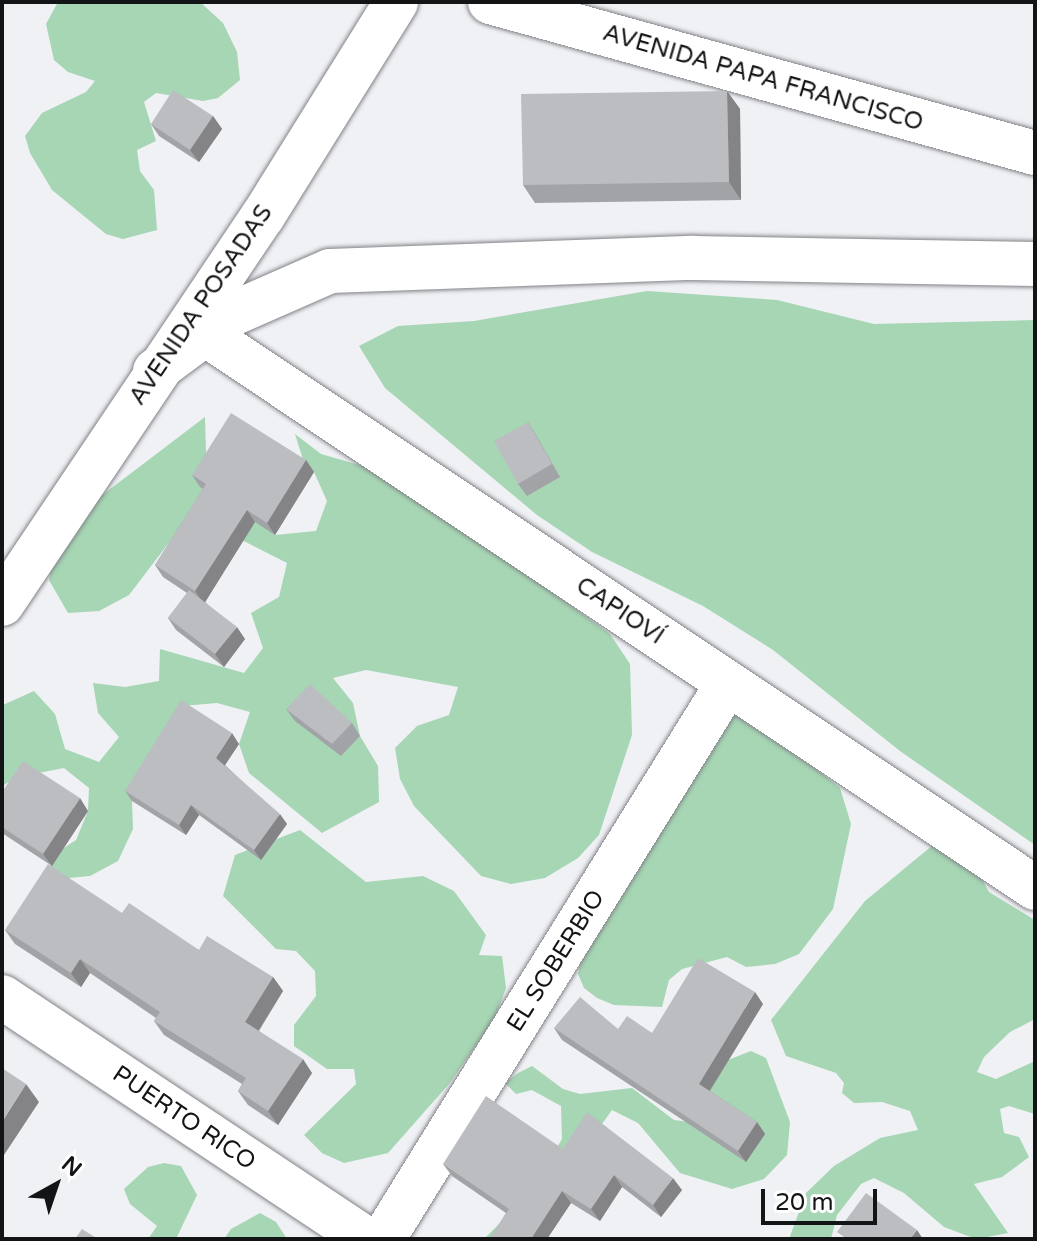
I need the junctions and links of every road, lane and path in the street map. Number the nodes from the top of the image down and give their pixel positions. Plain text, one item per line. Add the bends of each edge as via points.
1 (396, 2) edge
2 (490, 2) edge
3 (1035, 153) edge
4 (1035, 264) edge
5 (205, 334) junction
6 (155, 371) junction
7 (2, 604) edge
8 (728, 683) junction
9 (1035, 888) edge
10 (2, 997) edge
11 (366, 1239) edge
12 (383, 1239) edge

1 - 6 street, AVENIDA POSADAS via 263,216
2 - 3 street, AVENIDA PAPA FRANCISCO
4 - 5 street via 693,258 330,271 232,314
5 - 6 street
5 - 8 street, CAPIOVÍ
6 - 7 street, AVENIDA POSADAS
8 - 9 street, CAPIOVÍ
8 - 12 street, EL SOBERBIO
10 - 11 street, PUERTO RICO

